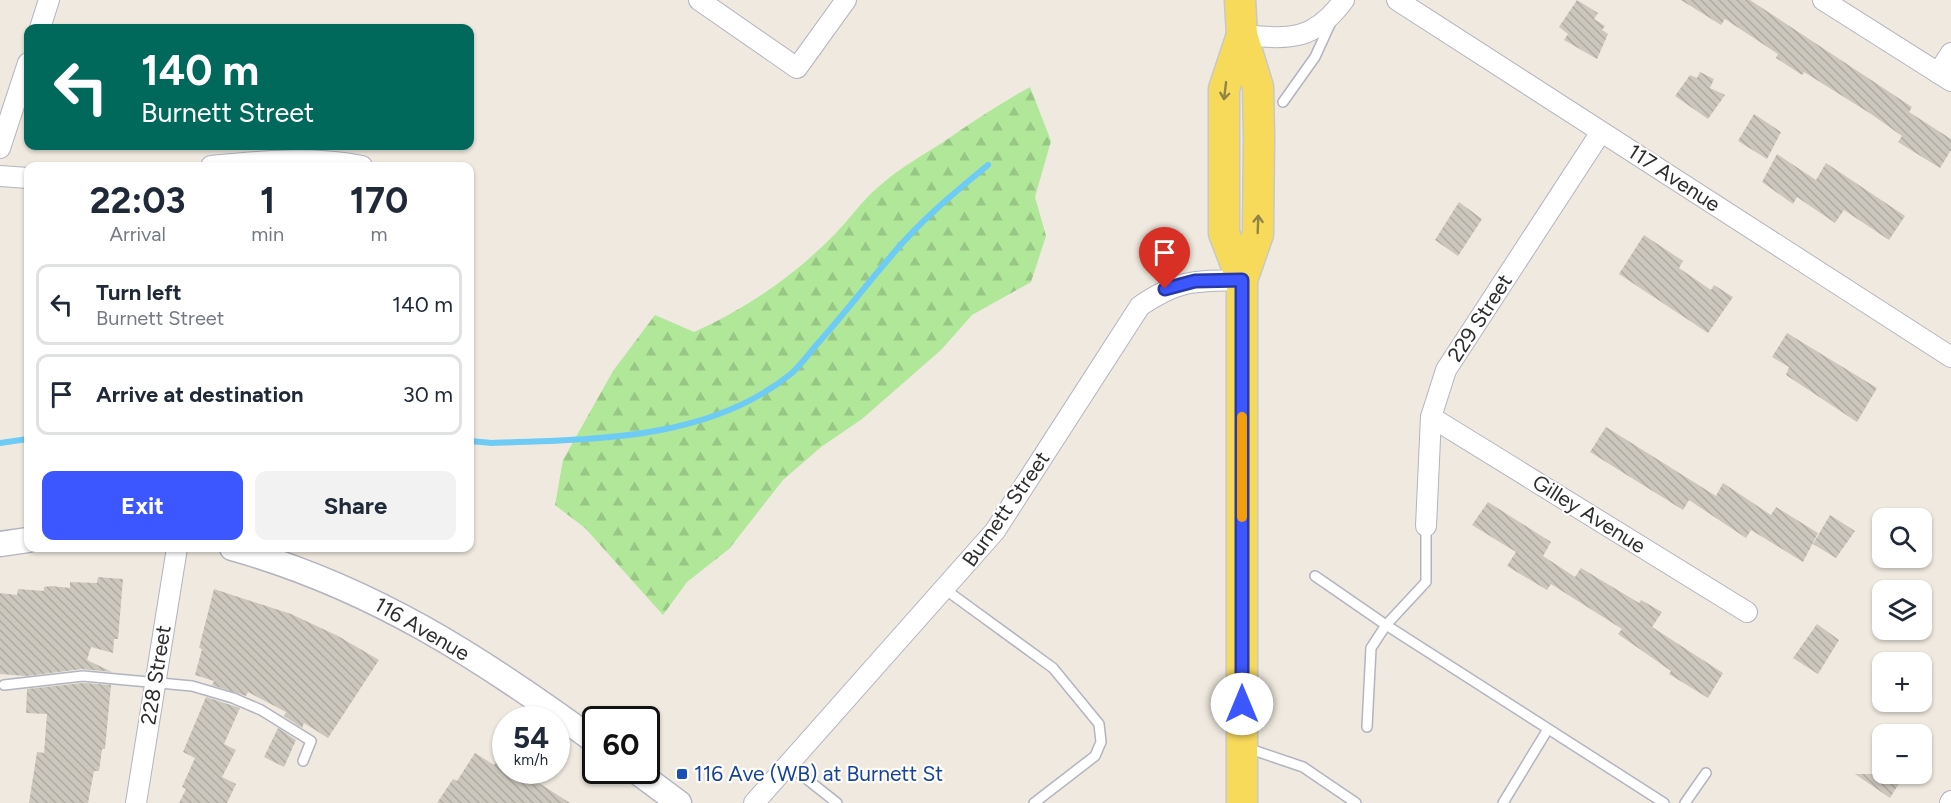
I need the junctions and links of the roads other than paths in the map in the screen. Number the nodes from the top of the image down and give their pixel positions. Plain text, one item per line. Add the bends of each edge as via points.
1 (49, 0) edge
2 (699, 0) edge
3 (846, 0) edge
4 (1240, 0) edge
5 (1397, 0) edge
6 (1823, 0) edge
7 (1340, 4) edge
8 (41, 24) edge
9 (1242, 35) junction
10 (1951, 53) edge
11 (24, 75) edge
12 (1945, 77) edge
13 (1283, 102) dead end
14 (1601, 132) junction
15 (0, 148) edge
16 (266, 162) edge
17 (334, 162) edge
18 (0, 176) edge
19 (24, 178) edge
20 (1242, 280) junction
21 (1951, 357) edge
22 (1431, 417) junction
23 (1426, 526) joint
24 (24, 541) edge
25 (0, 544) edge
26 (176, 552) edge
27 (245, 552) edge
28 (1315, 576) dead end
29 (946, 590) junction
30 (1747, 612) dead end
31 (1386, 625) junction
32 (155, 682) junction
33 (4, 686) dead end
34 (1367, 727) dead end
35 (1548, 729) junction
36 (582, 732) edge
37 (1242, 746) junction
38 (303, 761) dead end
39 (789, 765) junction
40 (1706, 773) dead end
41 (653, 784) edge
42 (136, 803) edge
43 (679, 803) edge
44 (754, 803) edge
45 (837, 803) edge
46 (1034, 803) edge
47 (1242, 803) edge
48 (1356, 803) edge
49 (1503, 803) edge
50 (1664, 803) edge
51 (1685, 803) edge

1 - 8 street
2 - 3 street via 797,68
4 - 9 main road
5 - 14 street, 117 Avenue
6 - 12 street
7 - 9 street via 1309,33 1276,38
7 - 13 lane via 1315,57
9 - 20 main road via 1258,87 1259,137 1258,234
10 - 12 street
11 - 15 street
14 - 21 street, 117 Avenue
14 - 22 street, 229 Street via 1446,370
16 - 17 street
18 - 19 street
20 - 29 street, Burnett Street via 1195,281 1165,289 1140,306 995,531
20 - 37 main road
22 - 23 street, 229 Street
22 - 30 street, Gilley Avenue
23 - 31 lane via 1426,582
24 - 25 street
26 - 32 street, 228 Street
27 - 36 street, 116 Avenue via 291,566 408,617
28 - 31 lane
29 - 39 street, Burnett Street
29 - 46 lane via 1053,668 1099,724 1101,742 1095,756
31 - 34 lane via 1371,648
31 - 35 lane
32 - 33 lane via 83,676
32 - 38 lane via 211,691 261,710 311,741
32 - 42 street, 228 Street
35 - 49 lane
35 - 50 lane
37 - 47 main road
37 - 48 lane via 1303,767
39 - 44 street, Burnett Street
39 - 45 lane
40 - 51 lane
41 - 43 street

